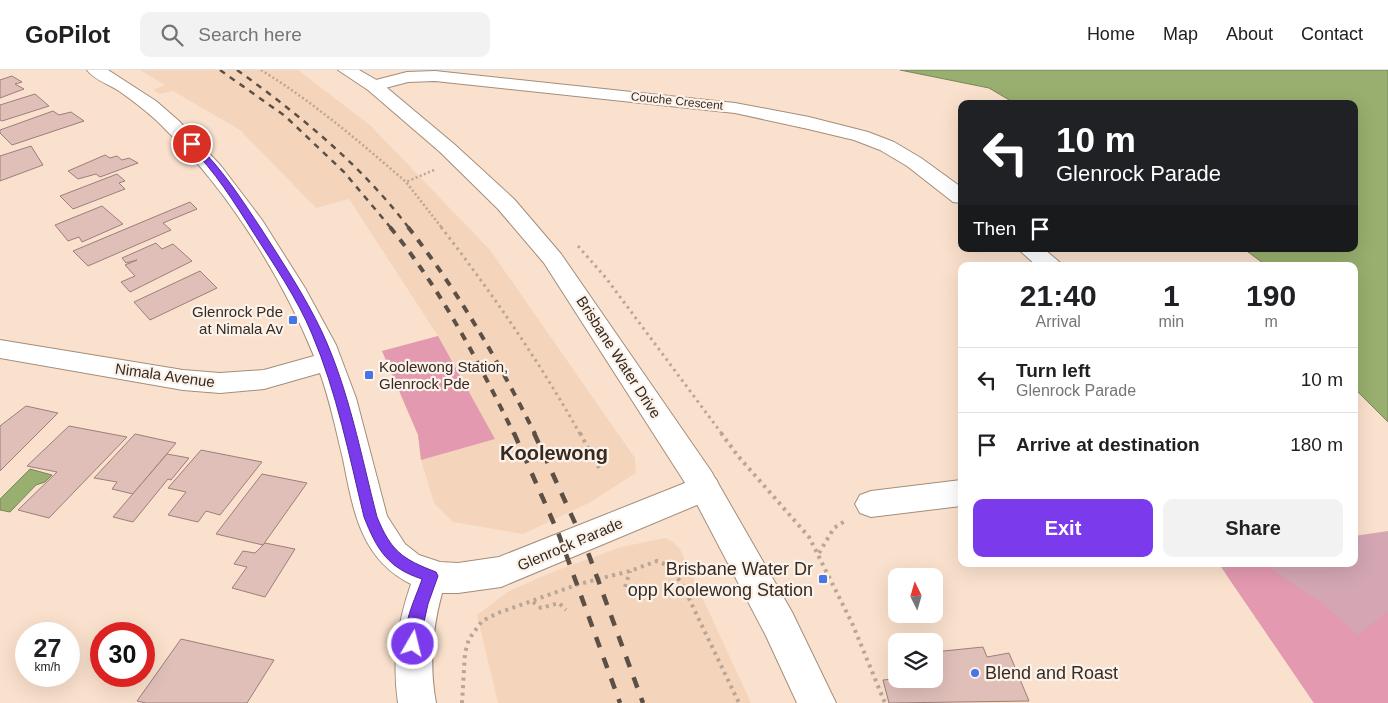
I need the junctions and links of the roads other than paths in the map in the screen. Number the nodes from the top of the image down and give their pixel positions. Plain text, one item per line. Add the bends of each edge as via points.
1 (96, 70) edge
2 (347, 70) edge
3 (374, 86) junction
4 (958, 195) edge
5 (1033, 252) edge
6 (1047, 262) edge
7 (0, 349) edge
8 (329, 361) junction
9 (705, 488) junction
10 (958, 493) edge
11 (871, 504) road end
12 (431, 576) junction
13 (417, 703) edge
14 (817, 703) edge

1 - 8 street, Glenrock Parade via 156,110 204,156 237,200 296,292
2 - 3 street, Brisbane Water Drive
3 - 4 street, Couche Crescent via 407,77 435,76 771,114 875,141 901,153
3 - 9 street, Brisbane Water Drive via 506,204 552,259
5 - 6 street
7 - 8 street, Nimala Avenue via 212,383 271,378
8 - 12 street, Glenrock Parade via 379,538 392,556 409,569
9 - 12 street, Glenrock Parade via 501,572 479,578
9 - 14 street, Brisbane Water Drive via 779,624
10 - 11 street
12 - 13 street via 414,629 412,659

